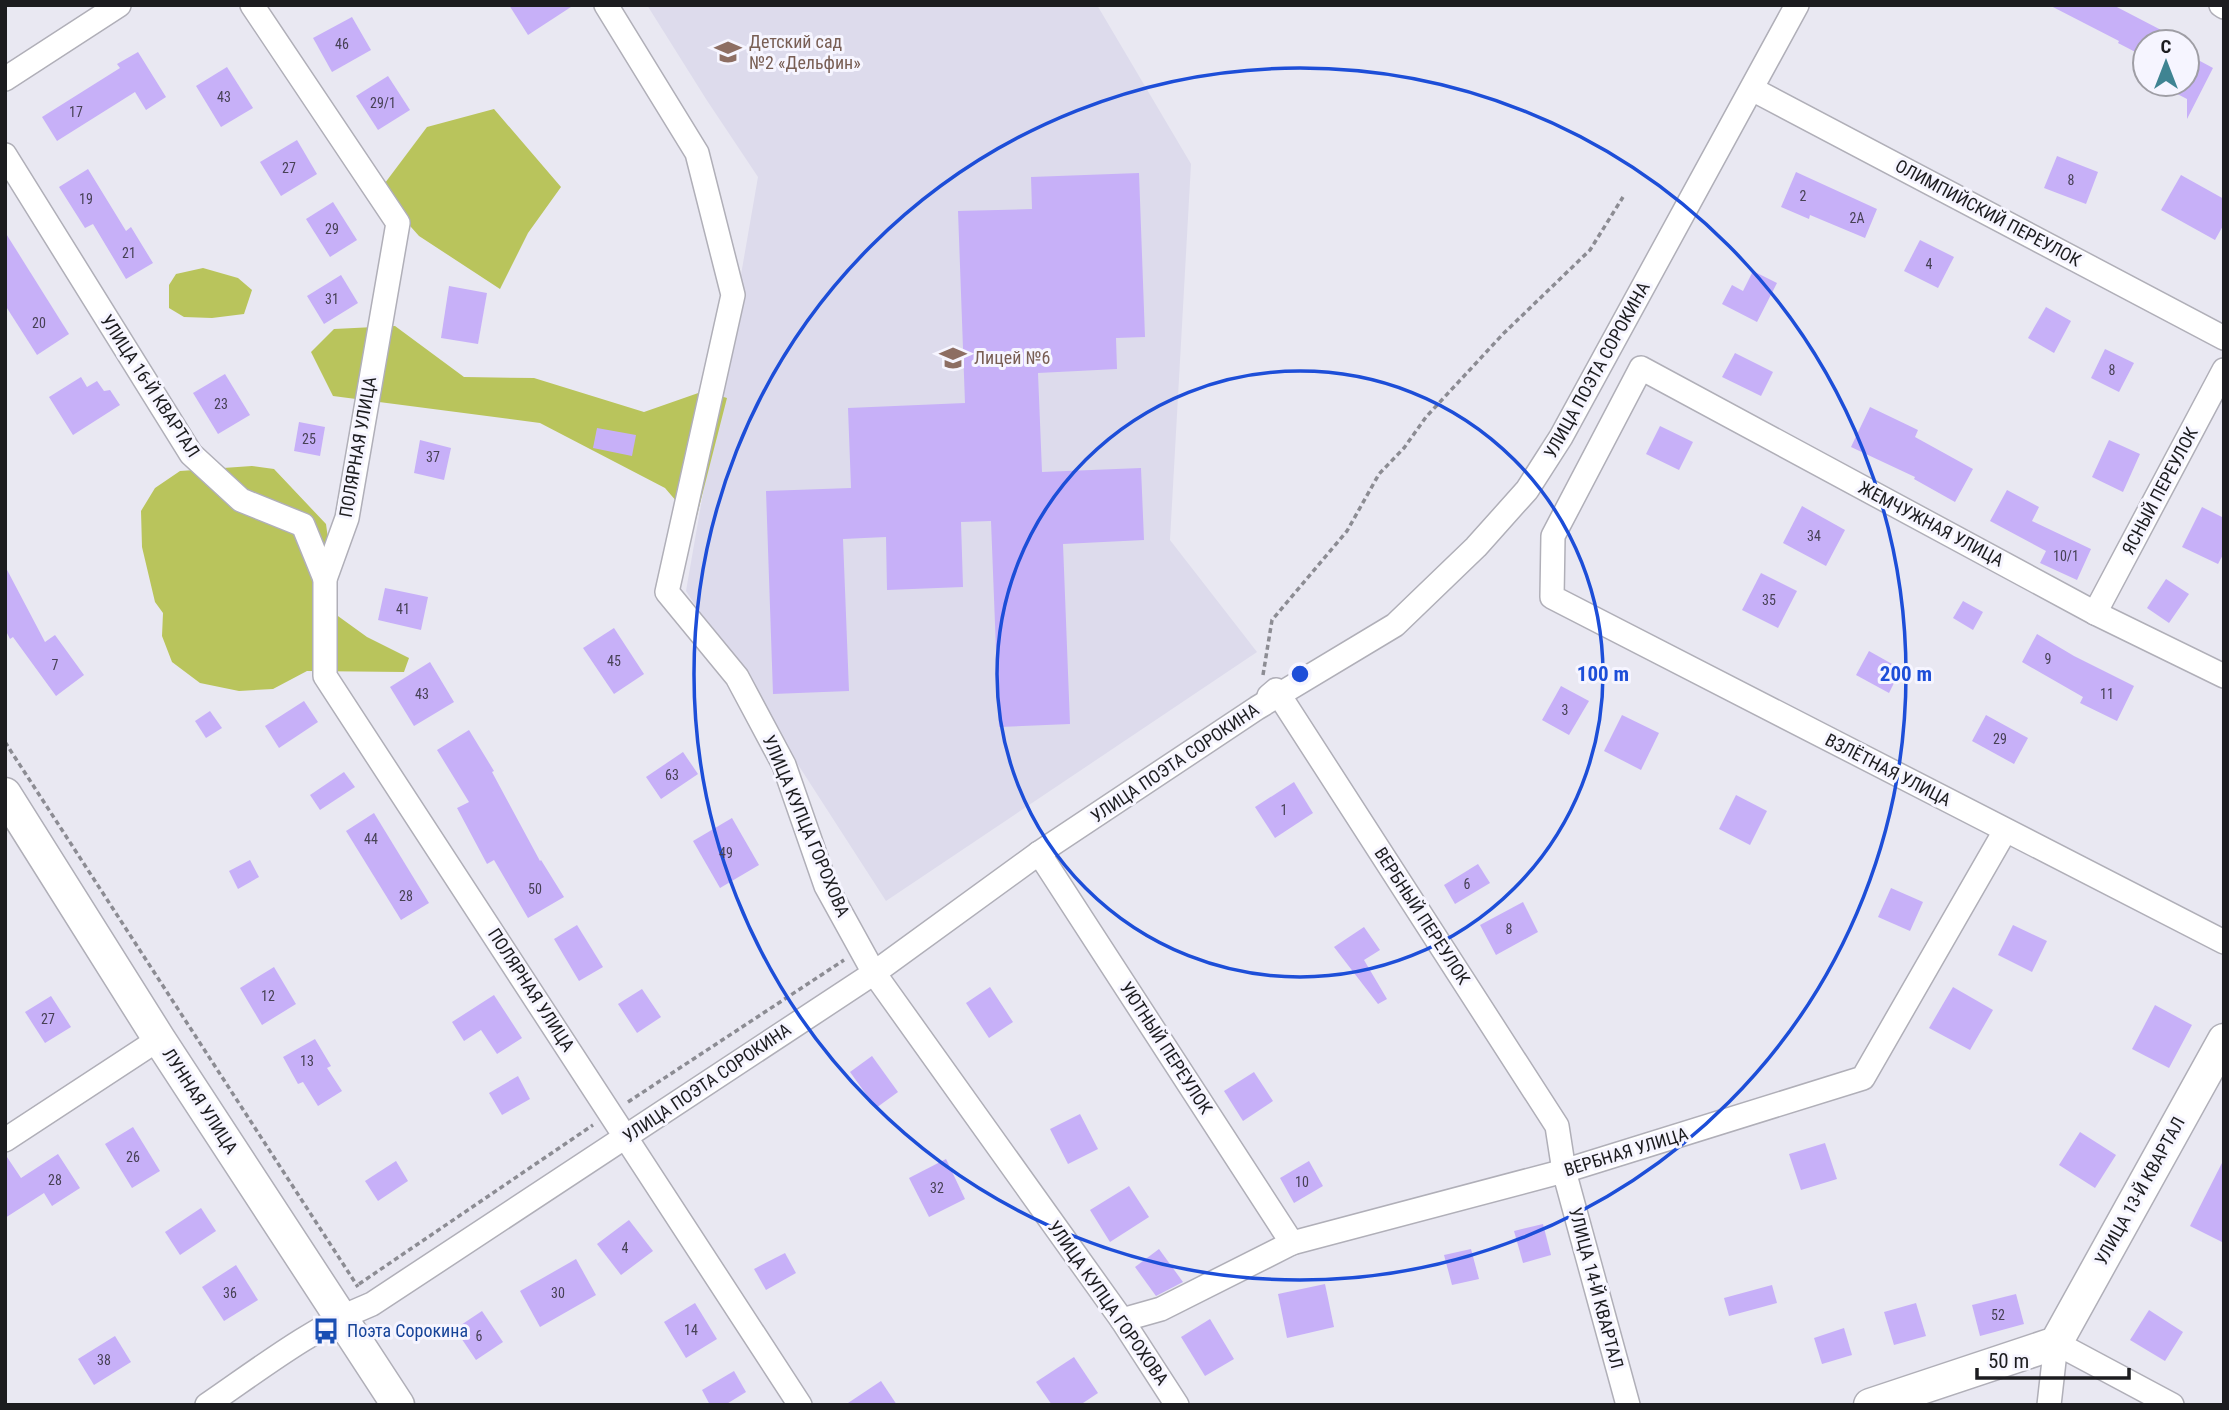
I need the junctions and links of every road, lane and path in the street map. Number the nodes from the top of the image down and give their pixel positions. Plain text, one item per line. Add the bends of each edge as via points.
1 (119, 5) edge
2 (252, 5) edge
3 (606, 5) edge
4 (1797, 5) edge
5 (5, 79) edge
6 (1752, 89) junction
7 (5, 155) edge
8 (1623, 197) dead end
9 (2224, 338) edge
10 (1641, 368) joint
11 (2224, 370) edge
12 (325, 579) junction
13 (2095, 613) junction
14 (2224, 676) edge
15 (1257, 708) junction
16 (5, 742) edge
17 (5, 794) edge
18 (2005, 831) junction
19 (1039, 853) junction
20 (2224, 942) edge
21 (874, 973) junction
22 (159, 1039) junction
23 (2224, 1040) edge
24 (627, 1136) junction
25 (5, 1140) edge
26 (1564, 1171) junction
27 (1292, 1243) junction
28 (372, 1304) junction
29 (339, 1317) junction
30 (1122, 1320) junction
31 (2056, 1343) junction
32 (207, 1405) edge
33 (398, 1405) edge
34 (800, 1405) edge
35 (1177, 1405) edge
36 (1628, 1405) edge
37 (1870, 1405) edge
38 (2049, 1405) edge
39 (2172, 1405) edge

1 - 5 street
2 - 12 street, ПОЛЯРНАЯ УЛИЦА via 398,223 347,518
3 - 21 street, УЛИЦА КУПЦА ГОРОХОВА via 697,153 733,295 667,592 737,677 783,765 827,886
4 - 6 street, УЛИЦА ПОЭТА СОРОКИНА
6 - 9 street, ОЛИМПИЙСКИЙ ПЕРЕУЛОК
6 - 15 street, УЛИЦА ПОЭТА СОРОКИНА via 1562,437 1527,490 1395,625
7 - 12 street, УЛИЦА 16-Й КВАРТАЛ via 191,454 241,500 303,525
8 - 15 path via 1590,250 1426,417 1379,474 1347,531 1272,620
10 - 13 street, ЖЕМЧУЖНАЯ УЛИЦА
10 - 18 street, ВЗЛЁТНАЯ УЛИЦА via 1553,536 1552,597
11 - 13 street, ЯСНЫЙ ПЕРЕУЛОК
12 - 24 street, ПОЛЯРНАЯ УЛИЦА via 325,676
13 - 14 street, ЖЕМЧУЖНАЯ УЛИЦА
15 - 19 street, УЛИЦА ПОЭТА СОРОКИНА
15 - 26 street, ВЕРБНЫЙ ПЕРЕУЛОК via 1276,690 1557,1126
16 - 28 path
17 - 22 street, ЛУННАЯ УЛИЦА
18 - 20 street, ВЗЛЁТНАЯ УЛИЦА
18 - 26 street, ВЕРБНАЯ УЛИЦА via 1863,1078
19 - 21 street, УЛИЦА ПОЭТА СОРОКИНА
19 - 27 street, УЮТНЫЙ ПЕРЕУЛОК
21 - 24 street, УЛИЦА ПОЭТА СОРОКИНА
21 - 30 street, УЛИЦА КУПЦА ГОРОХОВА
22 - 25 street
22 - 29 street, ЛУННАЯ УЛИЦА
23 - 31 street, УЛИЦА 13-Й КВАРТАЛ
24 - 28 street, УЛИЦА ПОЭТА СОРОКИНА
24 - 34 street, ПОЛЯРНАЯ УЛИЦА
26 - 27 street, ВЕРБНАЯ УЛИЦА
26 - 36 street, УЛИЦА 14-Й КВАРТАЛ
27 - 30 street, ВЕРБНАЯ УЛИЦА via 1161,1308
28 - 29 street, УЛИЦА ПОЭТА СОРОКИНА
29 - 32 street, УЛИЦА ПОЭТА СОРОКИНА
29 - 33 street, ЛУННАЯ УЛИЦА
30 - 35 street, УЛИЦА КУПЦА ГОРОХОВА
31 - 37 street
31 - 38 street
31 - 39 street

